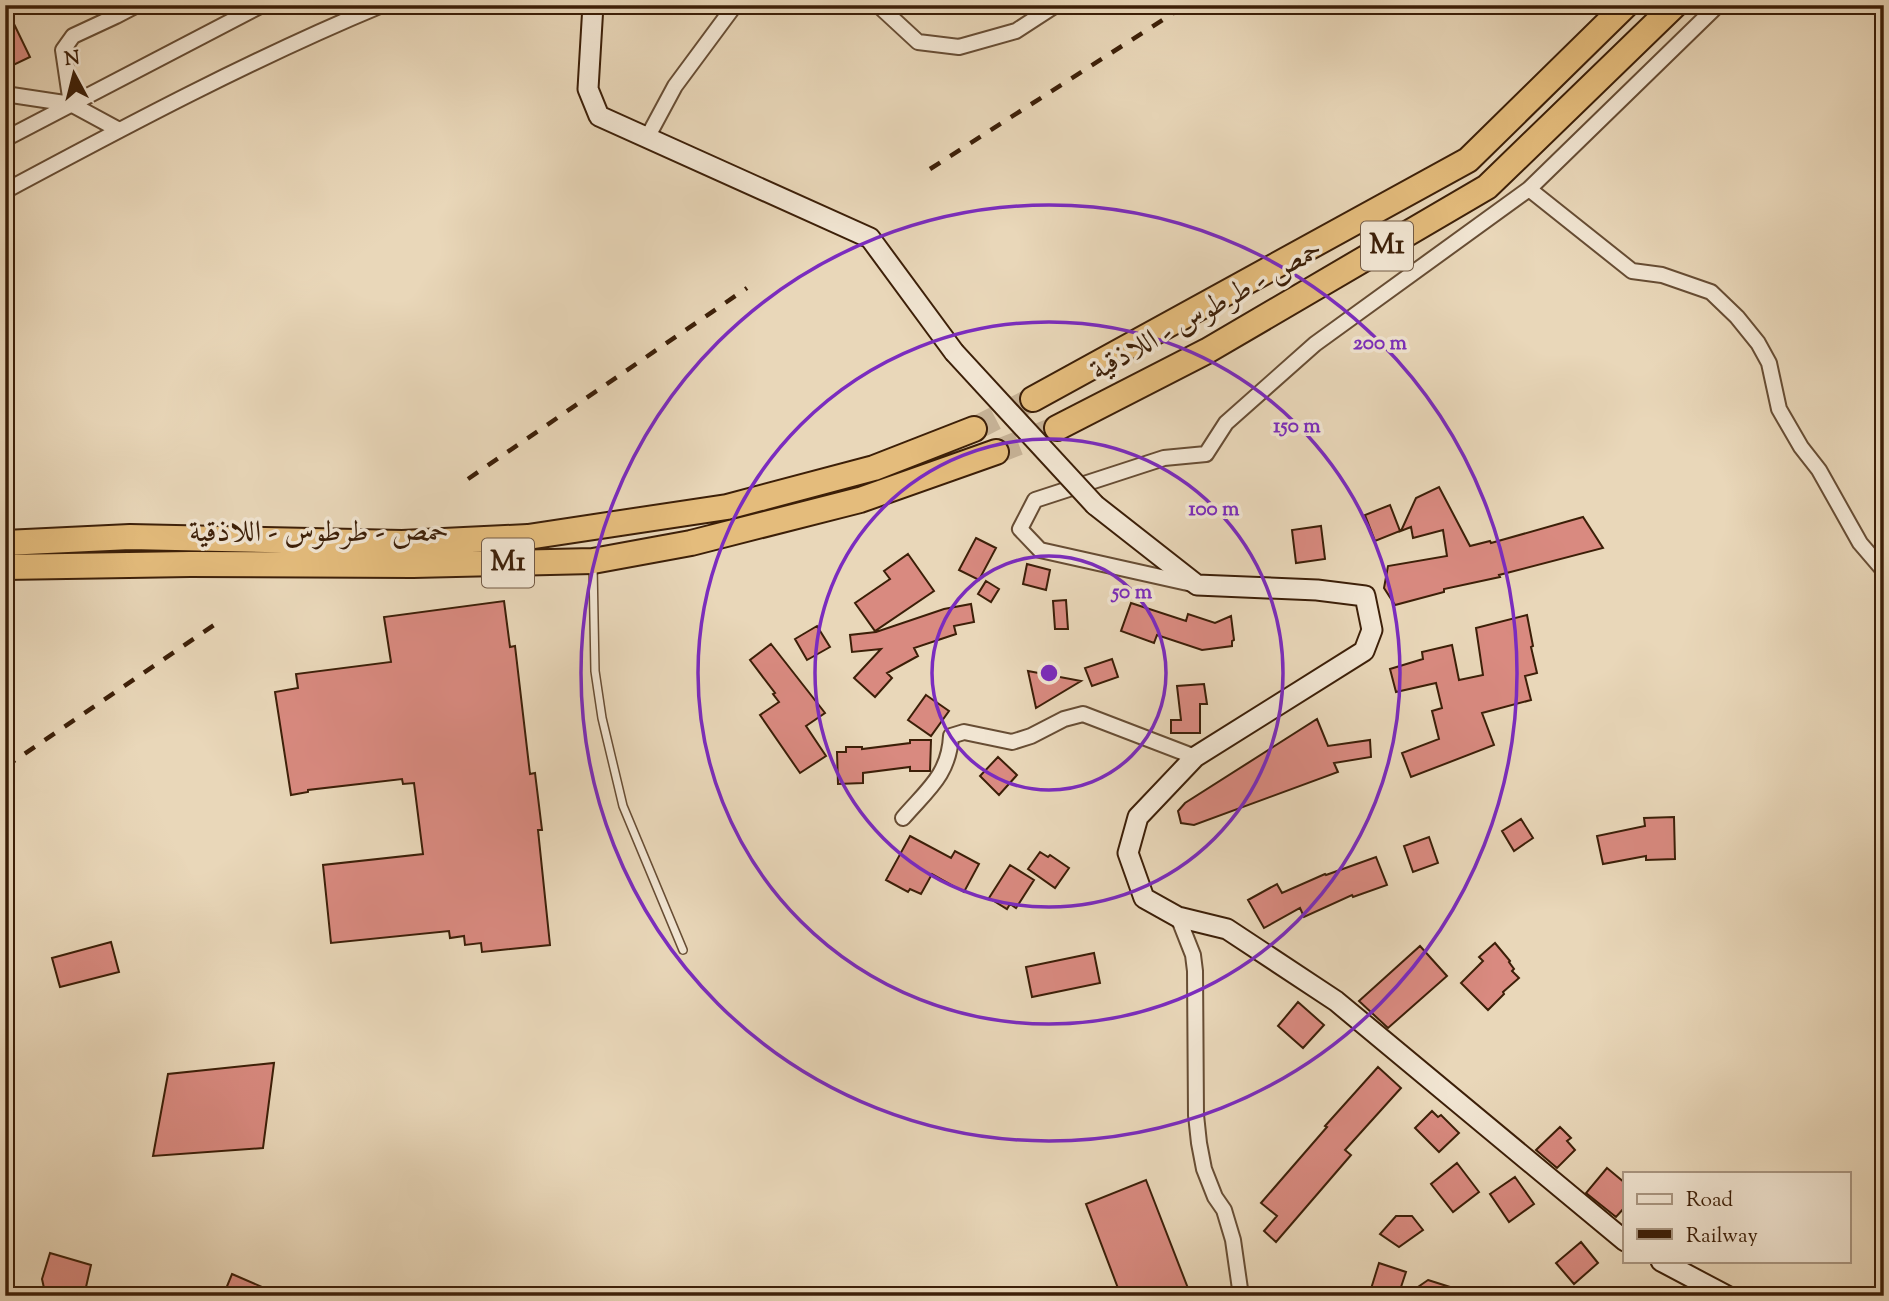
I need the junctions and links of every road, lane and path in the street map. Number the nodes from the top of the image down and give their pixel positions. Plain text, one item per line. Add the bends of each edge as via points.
1 (137, 5) edge
2 (262, 5) edge
3 (382, 5) edge
4 (593, 5) edge
5 (734, 5) edge
6 (878, 5) edge
7 (1056, 5) edge
8 (1626, 5) edge
9 (1675, 5) edge
10 (1718, 5) edge
11 (113, 11) edge
12 (5, 94) edge
13 (71, 104) junction
14 (119, 130) junction
15 (647, 138) junction
16 (5, 139) edge
17 (1529, 189) junction
18 (5, 191) edge
19 (1034, 399) tunnel mouth
20 (1057, 428) tunnel mouth
21 (974, 429) tunnel mouth
22 (996, 452) tunnel mouth
23 (5, 543) edge
24 (593, 561) junction
25 (5, 567) edge
26 (1884, 570) edge
27 (1197, 585) junction
28 (1195, 757) junction
29 (903, 818) dead end
30 (1178, 917) junction
31 (683, 950) dead end
32 (1623, 1239) edge
33 (1663, 1262) edge
34 (1241, 1296) edge
35 (1727, 1296) edge

1 - 11 street
2 - 13 street
3 - 14 street via 307,36
4 - 15 main road via 588,89 599,116
5 - 15 street via 675,86
6 - 7 street via 918,42 959,47 1016,31
8 - 19 highway, حمص - طرطوس - اللاذقية / M1 via 1468,160
9 - 20 highway, حمص - طرطوس - اللاذقية / M1 via 1487,187 1207,351
10 - 17 street
11 - 13 street via 73,36 63,50
12 - 13 street
13 - 14 street
13 - 16 street
14 - 18 street
15 - 27 main road, bridge via 870,238 954,352 1095,505
17 - 26 street via 1632,271 1662,275 1711,292 1737,317 1769,363 1779,409 1801,447 1860,543
17 - 27 street via 1315,344 1226,423 1206,454 1164,458 1035,500 1020,529 1040,550
21 - 23 highway, حمص - طرطوس - اللاذقية / M1 via 874,468 727,507 528,537 402,543 130,537
22 - 24 highway, حمص - طرطوس - اللاذقية / M1 via 860,500 691,543
24 - 25 highway, حمص - طرطوس - اللاذقية / M1
24 - 31 lane via 595,671 602,718 623,806
27 - 28 main road via 1365,596 1372,630 1364,650
28 - 29 street via 1083,714 1012,742 964,732 951,736 950,757 938,779
28 - 30 main road via 1138,817 1128,853 1144,898
30 - 32 main road via 1227,929 1336,1001
30 - 34 street via 1194,955 1199,1143 1233,1240
33 - 35 main road

